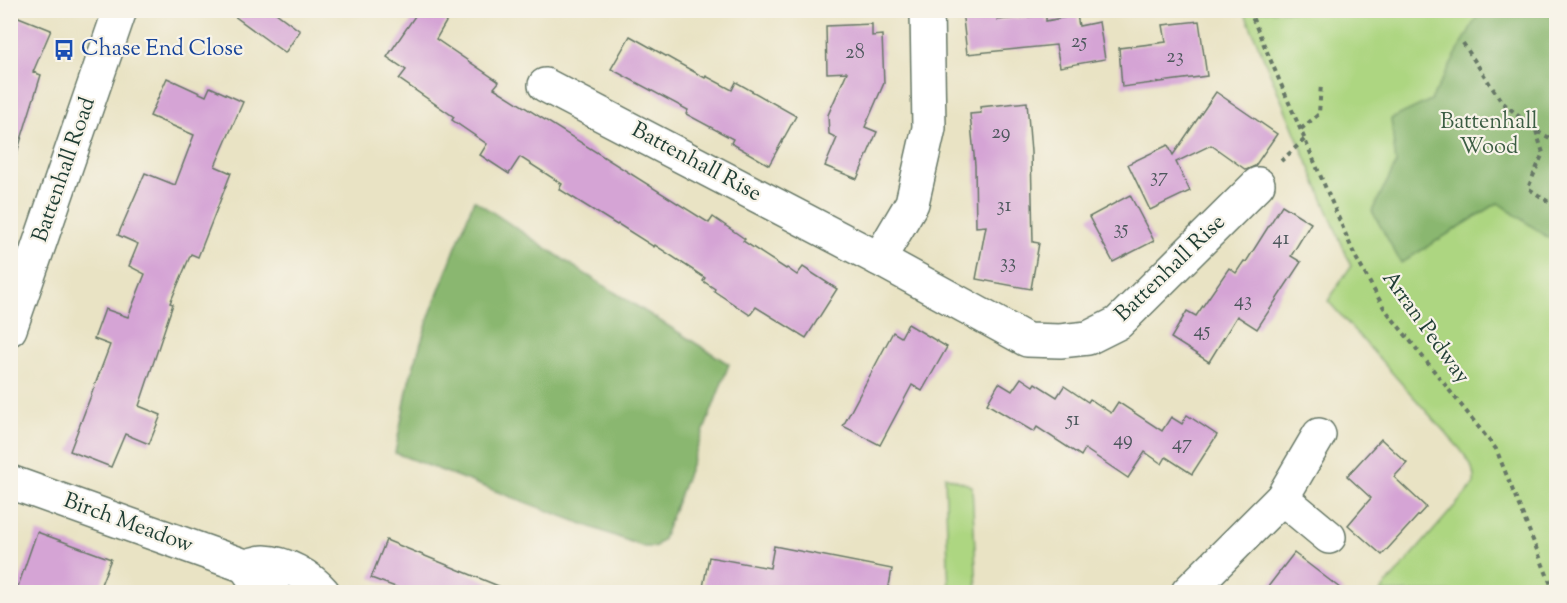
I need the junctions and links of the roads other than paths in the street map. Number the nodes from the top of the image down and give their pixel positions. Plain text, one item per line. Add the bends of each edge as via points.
1 (120, 10) edge
2 (927, 10) edge
3 (545, 84) dead end
4 (1258, 184) dead end
5 (879, 259) junction
6 (10, 329) edge
7 (1319, 435) dead end
8 (10, 482) edge
9 (1282, 498) junction
10 (1329, 537) dead end
11 (245, 566) junction
12 (273, 592) edge
13 (323, 592) edge
14 (1188, 592) edge

1 - 6 street, Battenhall Road
2 - 5 street via 929,128 912,203
3 - 5 street, Battenhall Rise
4 - 5 street, Battenhall Rise via 1118,323 1088,338 1027,340
7 - 9 street
8 - 11 street, Birch Meadow
9 - 10 street
9 - 14 street
11 - 12 street, Birch Meadow via 254,579
11 - 13 street, Birch Meadow via 263,562 286,567

